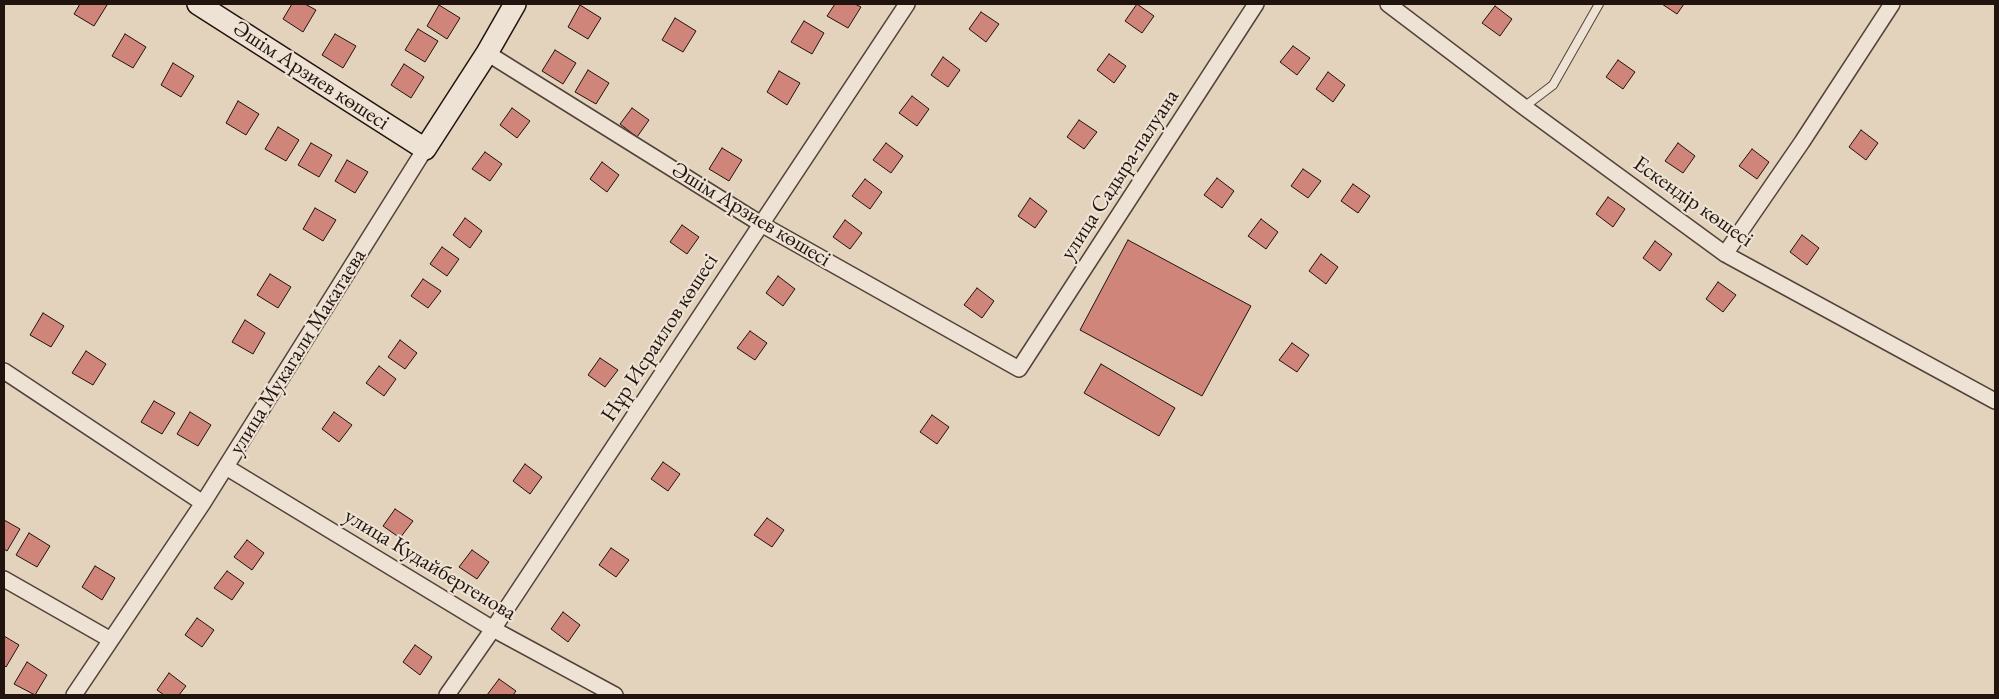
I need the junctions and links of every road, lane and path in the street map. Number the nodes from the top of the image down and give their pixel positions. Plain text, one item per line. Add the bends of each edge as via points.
1 (198, 4) edge
2 (515, 4) edge
3 (907, 4) edge
4 (1256, 4) edge
5 (1388, 4) edge
6 (1599, 4) edge
7 (1892, 4) edge
8 (487, 53) junction
9 (1524, 107) junction
10 (425, 149) junction
11 (761, 224) junction
12 (1725, 254) junction
13 (1019, 369) joint
14 (4, 371) edge
15 (1995, 401) edge
16 (226, 467) junction
17 (203, 503) junction
18 (4, 579) edge
19 (493, 629) junction
20 (111, 640) junction
21 (74, 695) edge
22 (447, 695) edge
23 (615, 695) edge

1 - 10 street, Әшім Арзиев көшесі
2 - 8 street, улица Мукагали Макатаева
3 - 11 street, Нұр Исраилов көшесі
4 - 13 street, улица Садыра-палуана
5 - 9 street, Ескендір көшесі
6 - 9 lane via 1553,85
7 - 12 street
8 - 10 street, улица Мукагали Макатаева
8 - 11 street, Әшім Арзиев көшесі
9 - 12 street, Ескендір көшесі
10 - 16 street, улица Мукагали Макатаева
11 - 13 street, Әшім Арзиев көшесі
11 - 19 street, Нұр Исраилов көшесі
12 - 15 street, Ескендір көшесі
14 - 17 street
16 - 17 street, улица Мукагали Макатаева
16 - 19 street, улица Кудайбергенова
17 - 20 street, улица Мукагали Макатаева
18 - 20 street
19 - 22 street, Нұр Исраилов көшесі
19 - 23 street, улица Кудайбергенова
20 - 21 street, улица Мукагали Макатаева

